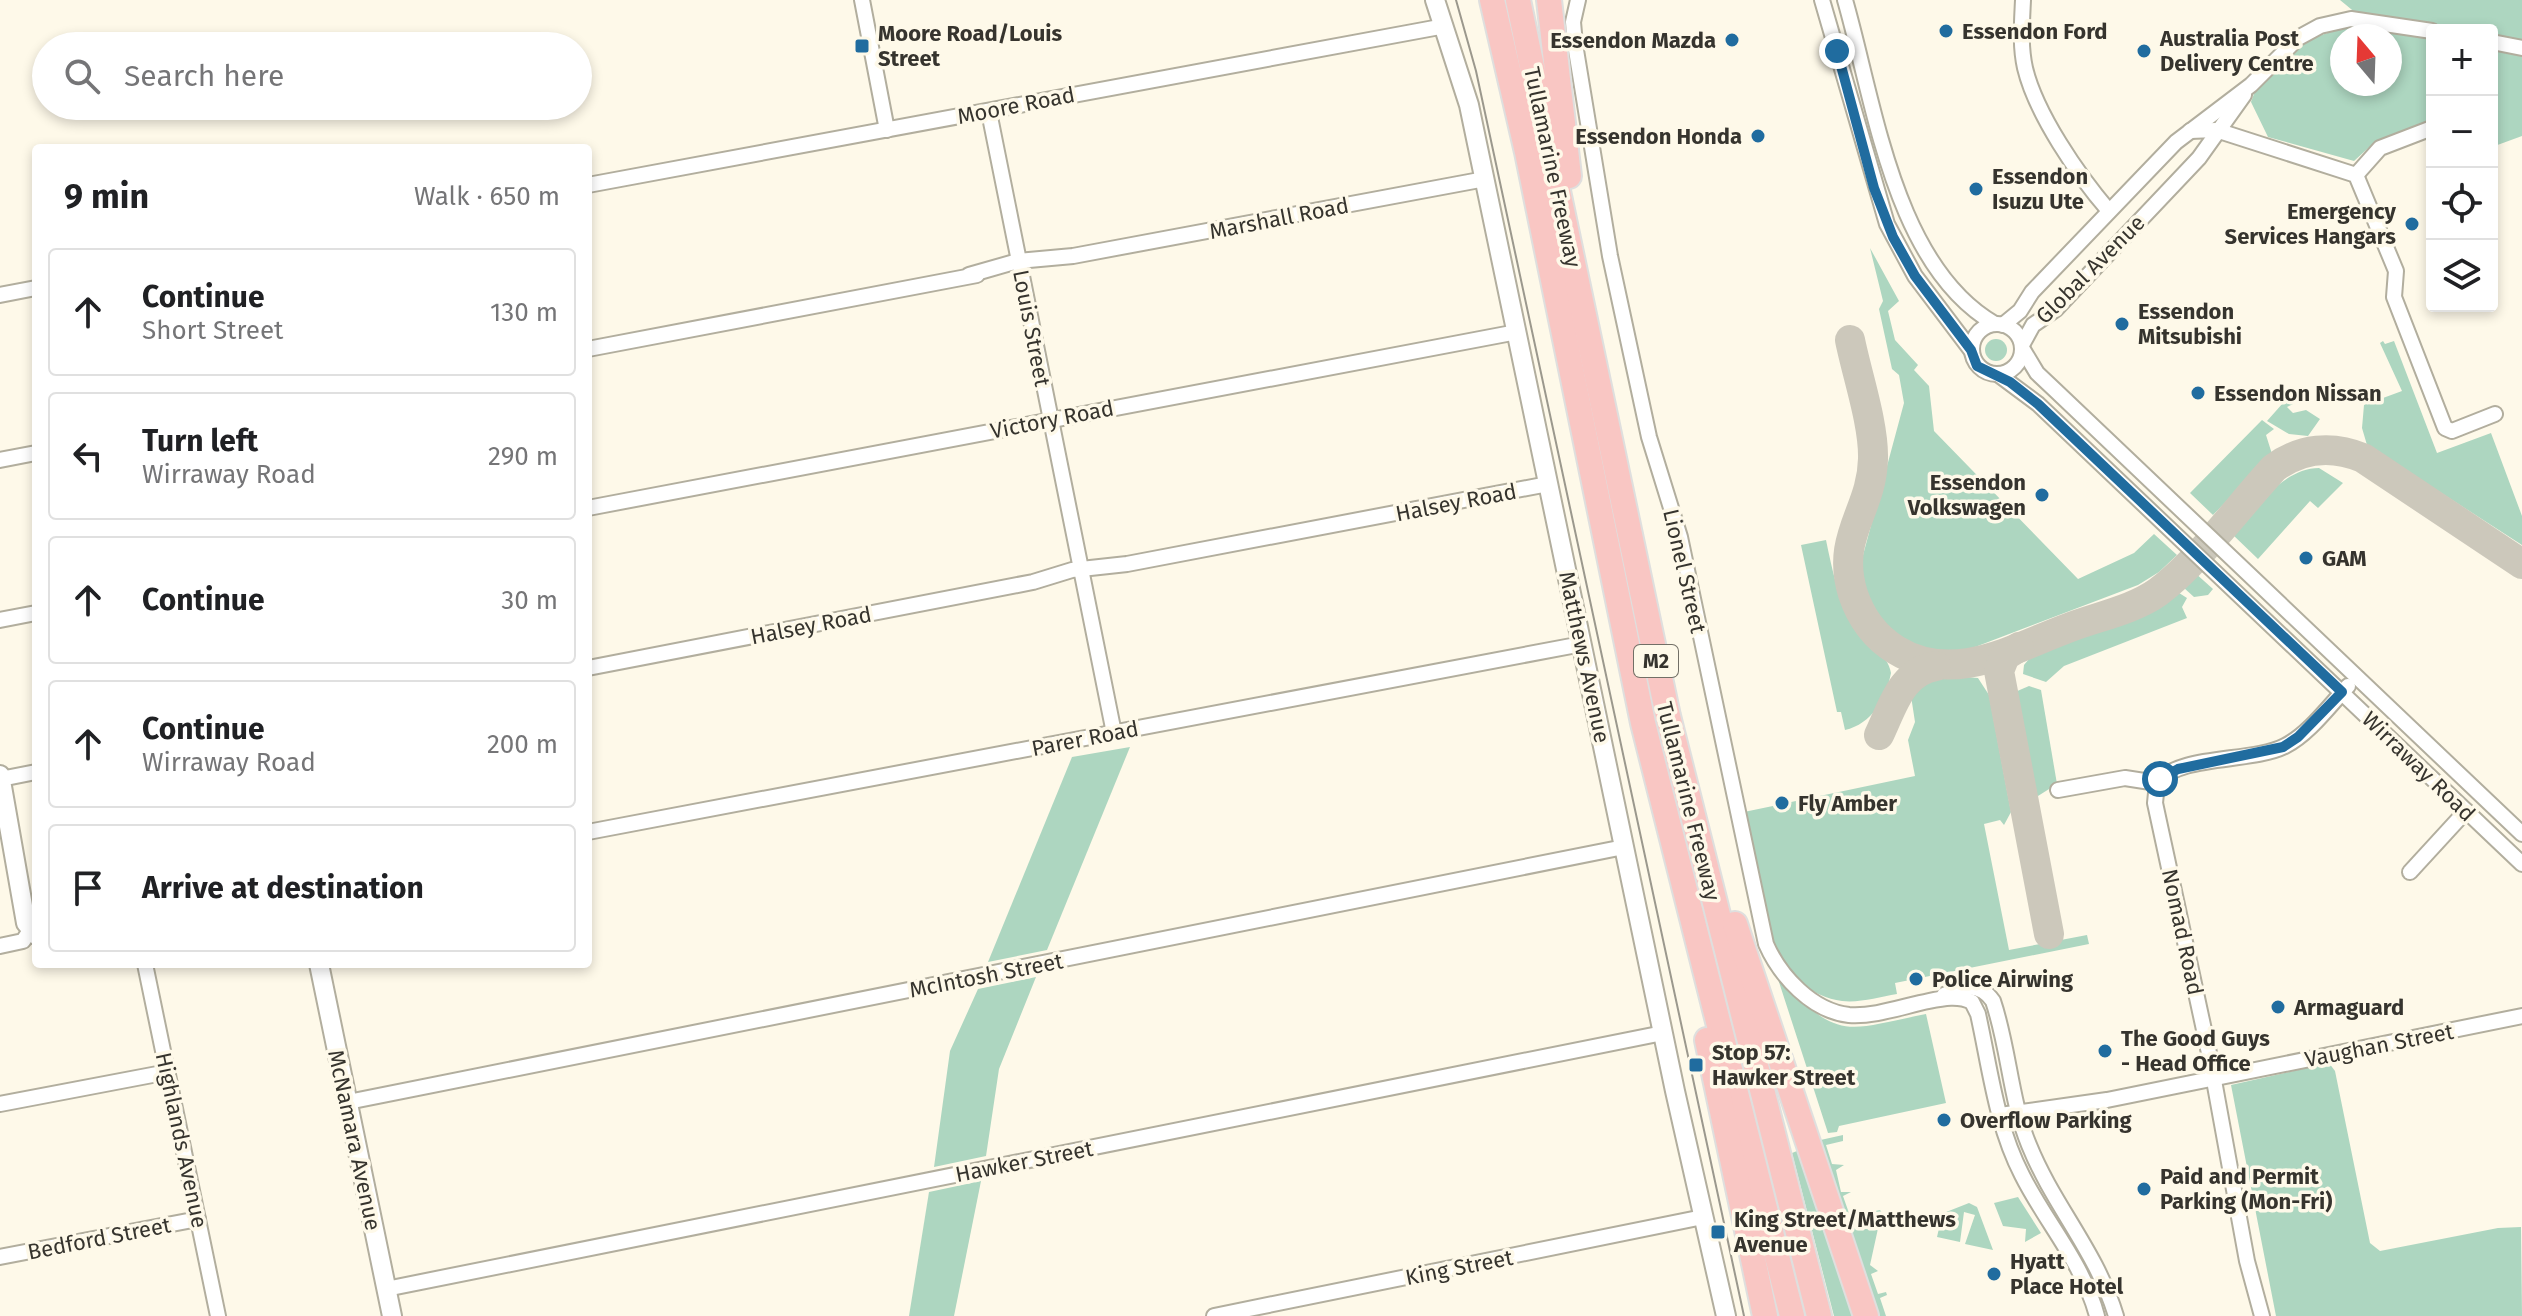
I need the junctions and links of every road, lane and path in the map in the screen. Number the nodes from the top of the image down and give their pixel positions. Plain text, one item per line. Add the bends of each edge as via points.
1 (862, 0) edge
2 (1435, 0) edge
3 (1484, 0) edge
4 (1492, 0) edge
5 (1518, 0) edge
6 (1549, 0) edge
7 (1578, 0) edge
8 (1822, 0) edge
9 (1845, 0) edge
10 (2023, 0) edge
11 (1445, 26) junction
12 (2426, 30) edge
13 (2498, 43) edge
14 (2522, 48) edge
15 (2251, 85) junction
16 (989, 112) junction
17 (887, 130) junction
18 (2426, 130) edge
19 (2190, 131) junction
20 (2220, 131) junction
21 (1527, 152) junction
22 (1889, 161) junction
23 (1869, 167) junction
24 (2356, 175) junction
25 (2142, 177) junction
26 (1485, 179) junction
27 (592, 184) edge
28 (2163, 196) junction
29 (2110, 210) junction
30 (2126, 236) junction
31 (1019, 266) junction
32 (32, 289) edge
33 (0, 295) edge
34 (1999, 324) junction
35 (1517, 332) junction
36 (2022, 346) junction
37 (592, 348) edge
38 (1971, 350) junction
39 (1999, 375) junction
40 (1602, 397) junction
41 (2495, 414) dead end
42 (1050, 419) junction
43 (32, 454) edge
44 (0, 460) edge
45 (1548, 484) junction
46 (2159, 490) junction
47 (2145, 505) junction
48 (592, 507) edge
49 (1081, 573) junction
50 (32, 614) edge
51 (0, 620) edge
52 (1582, 644) junction
53 (592, 667) edge
54 (2356, 676) junction
55 (2342, 692) junction
56 (1668, 716) junction
57 (1643, 723) junction
58 (1114, 733) junction
59 (32, 773) edge
60 (1, 780) edge
61 (2157, 783) junction
62 (2058, 790) dead end
63 (2466, 811) junction
64 (592, 831) edge
65 (2522, 834) edge
66 (1624, 847) junction
67 (2522, 864) edge
68 (2410, 872) dead end
69 (32, 924) edge
70 (32, 928) edge
71 (0, 943) edge
72 (146, 968) edge
73 (320, 968) edge
74 (1937, 999) junction
75 (2522, 1016) edge
76 (1663, 1033) junction
77 (168, 1072) junction
78 (2213, 1079) junction
79 (348, 1102) junction
80 (0, 1104) edge
81 (2000, 1115) junction
82 (2019, 1115) junction
83 (1703, 1217) junction
84 (198, 1219) junction
85 (0, 1257) edge
86 (386, 1289) junction
87 (218, 1316) edge
88 (392, 1316) edge
89 (1214, 1316) edge
90 (1726, 1316) edge
91 (1765, 1316) edge
92 (1792, 1316) edge
93 (1819, 1316) edge
94 (1866, 1316) edge
95 (2097, 1316) edge
96 (2116, 1316) edge
97 (2262, 1316) edge

1 - 17 street
2 - 11 main road, Matthews Avenue
3 - 21 highway
4 - 21 highway, Tullamarine Freeway / M2
5 - 40 highway, Tullamarine Freeway / M2
6 - 40 highway via 1577,240
7 - 74 street, Lionel Street via 1574,37 1610,256 1649,437 1680,537 1766,944 1790,982 1837,1012 1857,1015
8 - 23 street
9 - 22 street
10 - 29 street via 2023,58 2033,91 2086,182
11 - 16 street, Moore Road
11 - 26 main road, Matthews Avenue
12 - 15 street, Global Avenue via 2358,19 2329,23 2298,38
13 - 14 street
15 - 19 street, Global Avenue
15 - 20 street, Global Avenue
16 - 17 street, Moore Road
16 - 31 street, Louis Street
17 - 27 street, Moore Road
18 - 24 street via 2380,148
19 - 20 street
19 - 25 street, Global Avenue
20 - 24 street
20 - 28 street, Global Avenue
21 - 57 highway, Tullamarine Freeway / M2
22 - 23 street
22 - 34 street via 1925,252 1958,297
23 - 38 street via 1905,260
24 - 41 street via 2396,273 2394,297 2445,429
25 - 28 street, Global Avenue
25 - 29 street, Global Avenue
26 - 31 street, Marshall Road
26 - 35 main road, Matthews Avenue
28 - 30 street, Global Avenue
29 - 30 street via 2123,220
29 - 34 street, Global Avenue via 2032,292 2019,313
30 - 36 street, Global Avenue via 2056,309 2033,325
31 - 37 street, Marshall Road
31 - 42 street, Louis Street
32 - 33 street
34 - 36 street via 2015,332
34 - 38 street via 1977,334
35 - 42 street, Victory Road
35 - 45 main road, Matthews Avenue
36 - 39 street via 2016,366
36 - 46 street, Wirraway Road via 2042,379
38 - 39 street via 1981,370
39 - 47 street, Wirraway Road via 2038,404
40 - 56 highway, Tullamarine Freeway / M2
42 - 48 street, Victory Road
42 - 49 street, Louis Street
43 - 44 street
45 - 49 street, Halsey Road
45 - 52 main road, Matthews Avenue
46 - 47 street
46 - 54 street, Wirraway Road
47 - 55 street, Wirraway Road
49 - 53 street, Halsey Road
49 - 58 street, Louis Street
50 - 51 street
52 - 58 street, Parer Road
52 - 66 main road, Matthews Avenue
54 - 55 street
54 - 65 street, Wirraway Road
55 - 61 street via 2283,747 2172,771
55 - 63 street, Wirraway Road
56 - 93 highway, Tullamarine Freeway / M2
56 - 94 highway
57 - 91 highway
57 - 92 highway, Tullamarine Freeway / M2
58 - 64 street, Parer Road
59 - 60 street
60 - 69 main road
61 - 62 street via 2125,778
61 - 78 street, Nomad Road via 2155,803
63 - 67 street, Wirraway Road
63 - 68 street
66 - 76 main road, Matthews Avenue
66 - 79 street, McIntosh Street
70 - 71 street
72 - 77 street, Highlands Avenue
73 - 79 main road, McNamara Avenue
74 - 81 street via 1963,998 1976,1008
74 - 82 street, Lionel Street via 1970,987 1991,998
75 - 78 street, Vaughan Street
76 - 83 main road, Matthews Avenue
76 - 86 street, Hawker Street
77 - 80 street
77 - 84 street, Highlands Avenue
78 - 82 street, Vaughan Street
78 - 97 street, Nomad Road
79 - 86 main road, McNamara Avenue
81 - 82 street, Vaughan Street
81 - 95 street via 2021,1173 2072,1256
82 - 96 street, Lionel Street via 2043,1175 2095,1260
83 - 89 street, King Street
83 - 90 main road, Matthews Avenue
84 - 85 street, Bedford Street
84 - 87 street, Highlands Avenue
86 - 88 main road, McNamara Avenue

